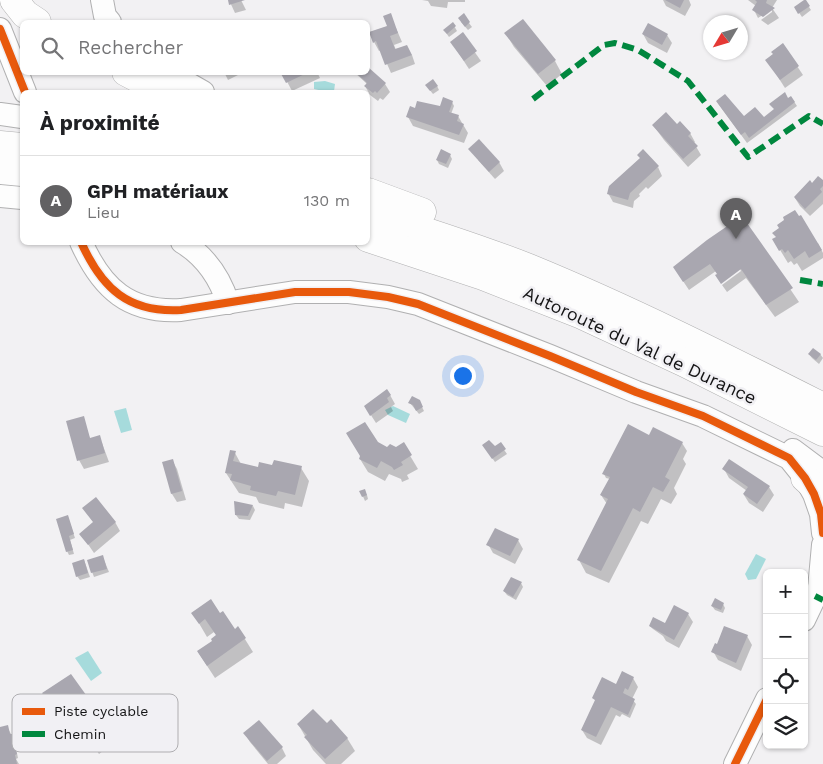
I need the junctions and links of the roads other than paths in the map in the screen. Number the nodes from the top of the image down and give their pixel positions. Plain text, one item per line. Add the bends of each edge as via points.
1 (14, 0) edge
2 (102, 0) edge
3 (34, 20) edge
4 (108, 20) edge
5 (0, 28) edge
6 (132, 75) edge
7 (173, 75) edge
8 (24, 90) edge
9 (160, 90) edge
10 (200, 90) edge
11 (0, 114) edge
12 (20, 117) edge
13 (0, 144) edge
14 (20, 147) edge
15 (0, 170) edge
16 (20, 172) edge
17 (370, 193) edge
18 (0, 196) edge
19 (20, 198) edge
20 (370, 214) edge
21 (370, 239) edge
22 (82, 245) edge
23 (186, 245) edge
24 (228, 303) junction
25 (743, 366) junction
26 (823, 407) edge
27 (823, 432) edge
28 (814, 477) edge
29 (823, 498) edge
30 (823, 533) edge
31 (823, 545) edge
32 (821, 585) edge
33 (807, 614) edge
34 (765, 704) edge
35 (736, 764) edge

1 - 3 highway
2 - 4 street
5 - 8 street
6 - 9 highway
7 - 10 street
11 - 12 street
13 - 14 highway
15 - 16 highway
17 - 25 highway via 513,247 614,295
18 - 19 street
20 - 25 highway, Autoroute du Val de Durance via 528,268
21 - 27 highway, Autoroute du Val de Durance via 483,276 582,315
22 - 24 street via 107,285 141,307 175,311
23 - 24 street via 210,267 224,289
24 - 28 street via 295,292 349,292 418,304 719,423 789,458
25 - 26 highway
28 - 29 highway
28 - 30 street via 814,494
31 - 32 street
32 - 33 street
34 - 35 street

